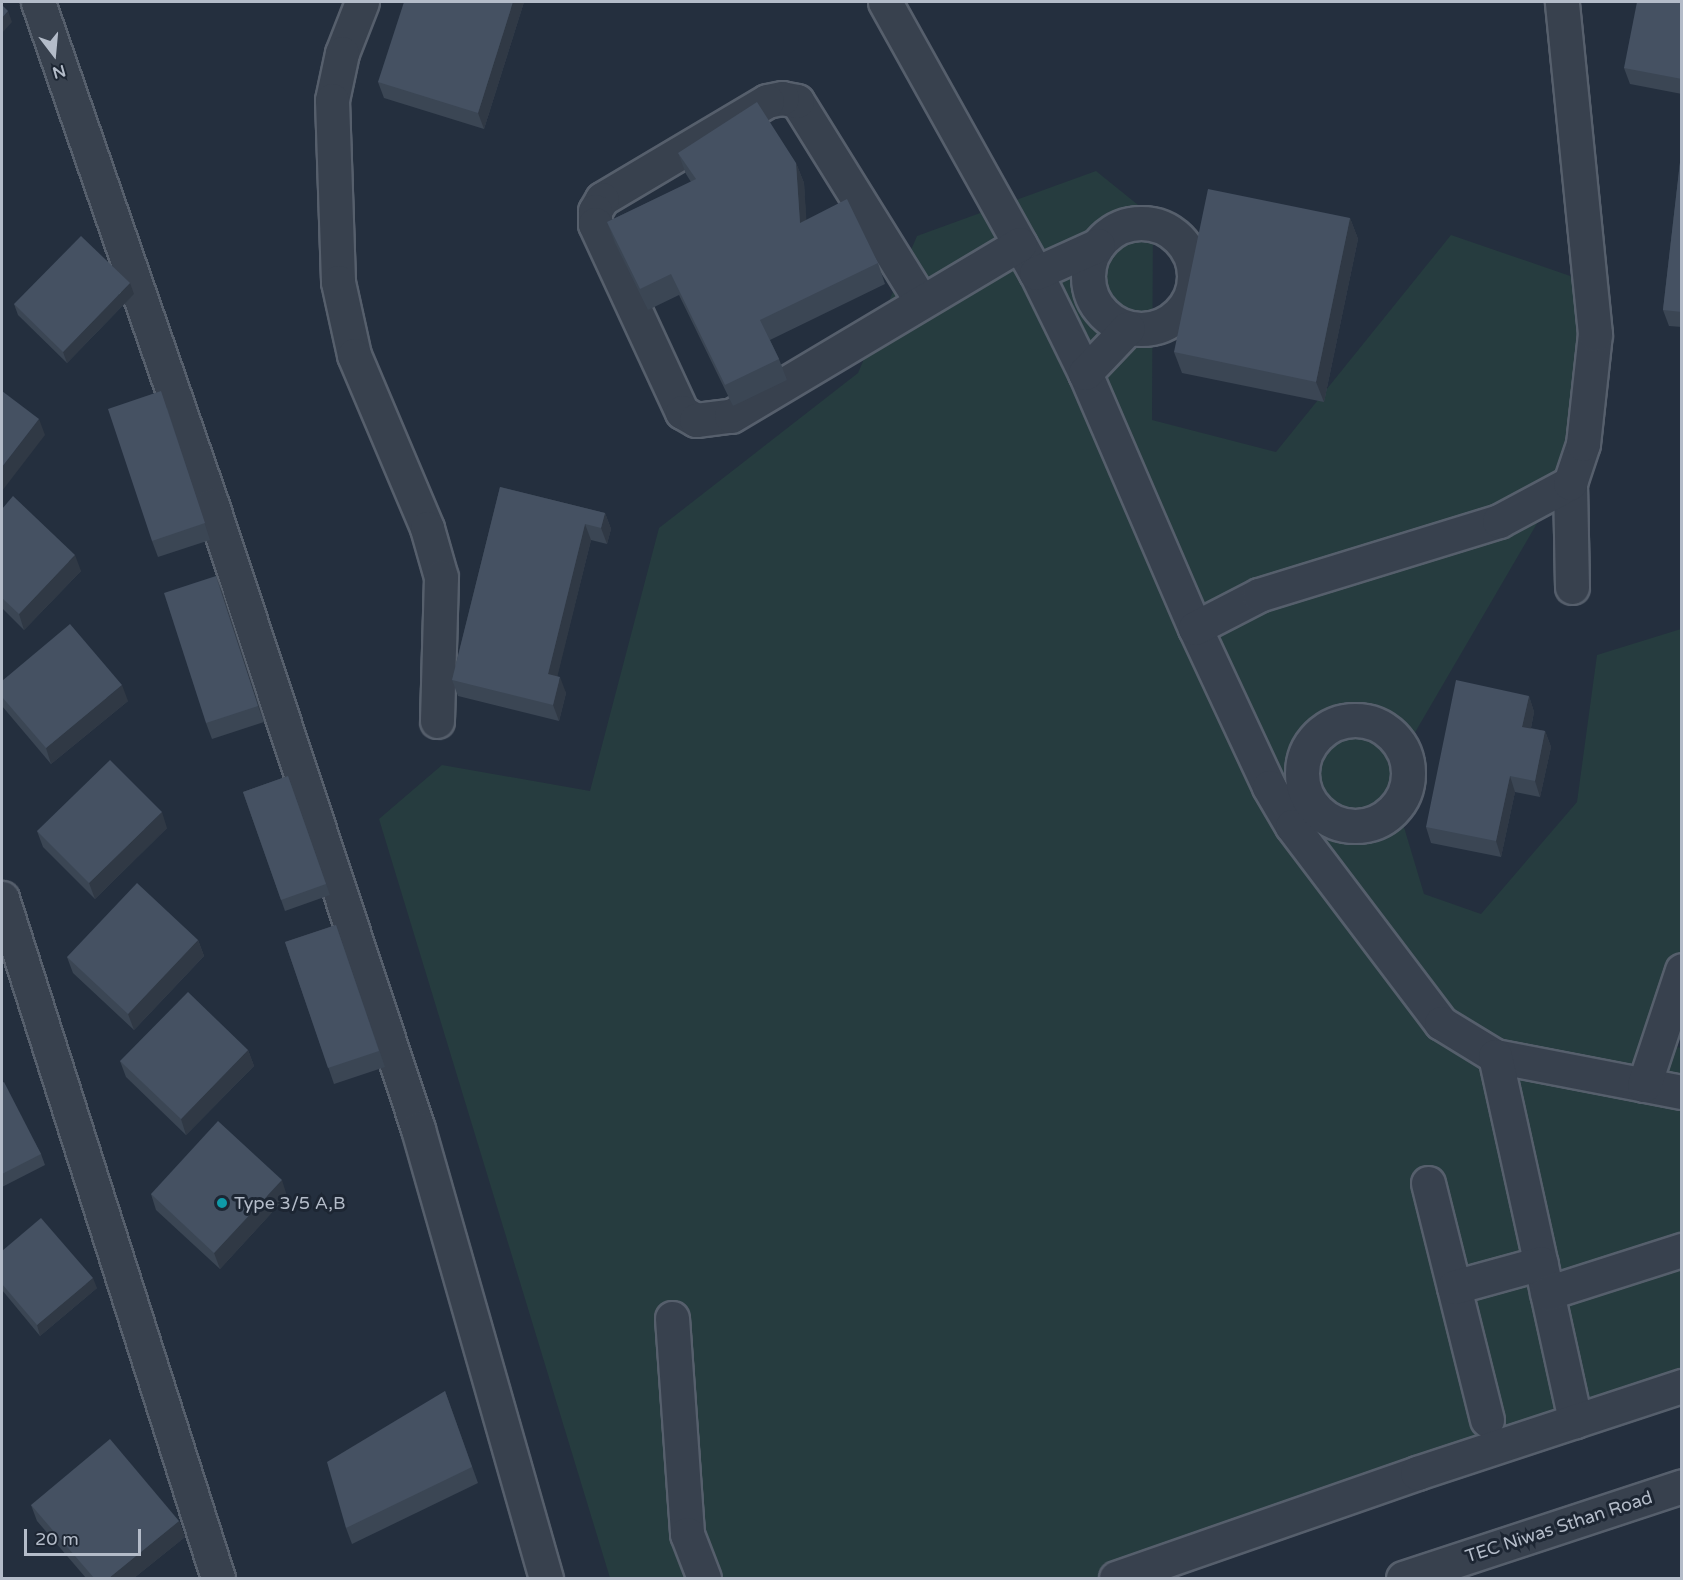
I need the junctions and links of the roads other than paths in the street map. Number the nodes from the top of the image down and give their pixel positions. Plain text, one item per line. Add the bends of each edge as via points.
1 (38, 2) edge
2 (362, 2) edge
3 (885, 2) edge
4 (1562, 2) edge
5 (1020, 244) junction
6 (1098, 245) junction
7 (1036, 273) junction
8 (921, 302) junction
9 (1128, 328) junction
10 (1085, 373) junction
11 (1570, 483) junction
12 (1572, 587) dead end
13 (1195, 628) junction
14 (437, 721) dead end
15 (2, 898) edge
16 (1682, 970) edge
17 (1495, 1056) junction
18 (1644, 1085) junction
19 (1682, 1092) edge
20 (1428, 1183) dead end
21 (1682, 1250) edge
22 (1544, 1278) junction
23 (1454, 1287) junction
24 (672, 1318) dead end
25 (1682, 1386) edge
26 (1486, 1420) dead end
27 (1575, 1421) junction
28 (1682, 1486) edge
29 (218, 1578) edge
30 (546, 1578) edge
31 (704, 1578) edge
32 (1116, 1578) edge
33 (1403, 1578) edge

1 - 30 street via 208,494 418,1129
2 - 14 street via 342,53 332,100 338,282 354,355 427,528 441,577
3 - 5 street
4 - 11 street via 1595,334 1583,444
5 - 7 street
5 - 8 street
6 - 7 street
6 - 9 street via 1090,262 1092,297 1113,322
6 - 9 street via 1111,232 1147,223 1165,228 1180,239 1190,254 1195,272 1187,305 1161,326
7 - 10 street
8 - 8 street via 730,416 696,420 682,412 595,224 595,211 602,199 767,101 797,101
9 - 10 street
10 - 13 street
11 - 12 street
11 - 13 street via 1499,521 1259,595
13 - 17 street via 1269,787 1303,816 1441,1023
15 - 29 street
16 - 18 street
17 - 18 street
17 - 22 street
18 - 19 street
20 - 23 street
21 - 22 street
22 - 23 street
22 - 27 street
23 - 26 street
24 - 31 street via 687,1534
25 - 27 street
27 - 32 street
28 - 33 street, TEC Niwas Sthan Road

